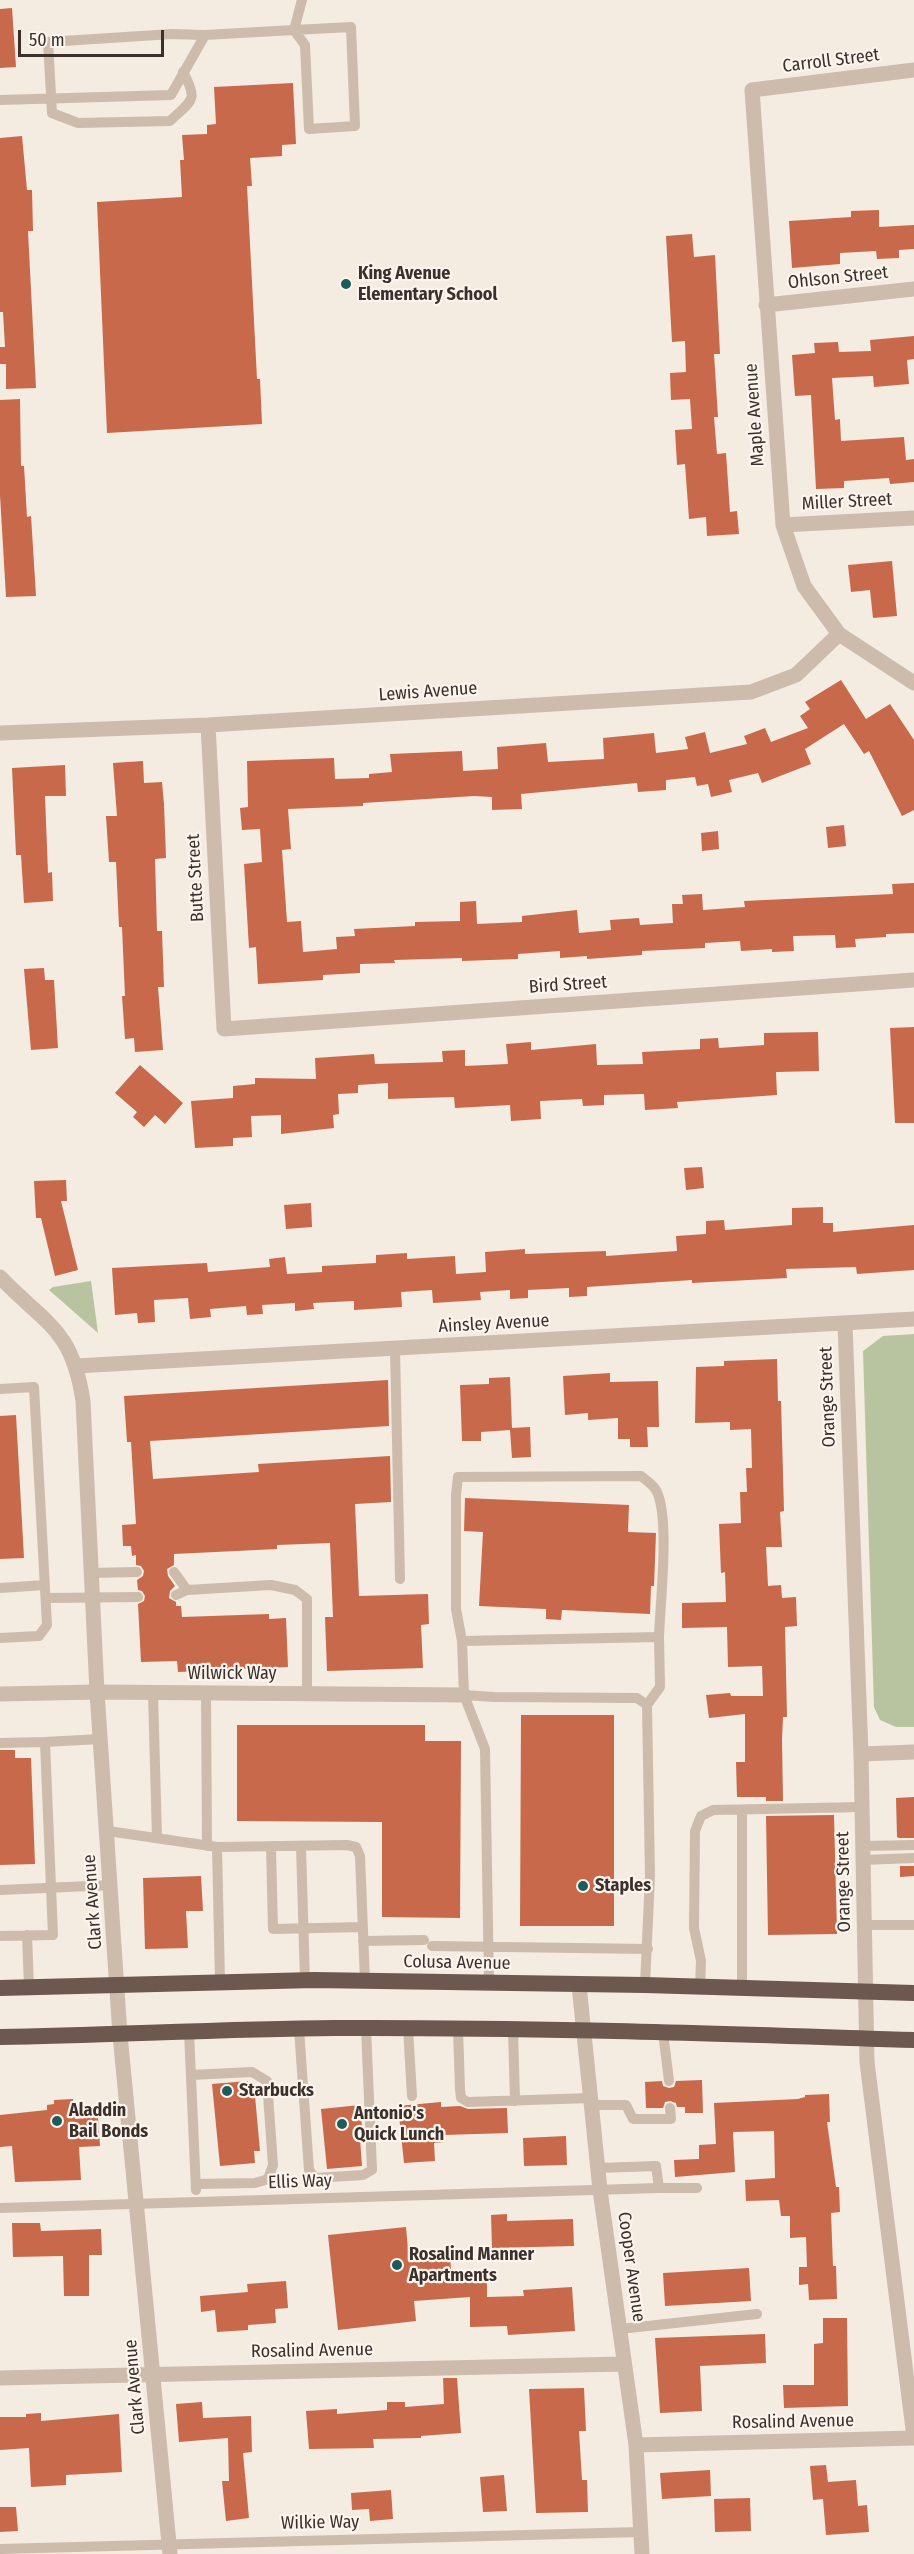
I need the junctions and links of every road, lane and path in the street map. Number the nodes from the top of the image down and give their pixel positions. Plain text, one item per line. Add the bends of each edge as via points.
1 (302, 0) edge
2 (294, 30) junction
3 (205, 35) junction
4 (914, 70) edge
5 (183, 72) junction
6 (752, 90) joint
7 (51, 99) junction
8 (0, 100) edge
9 (914, 289) edge
10 (766, 305) junction
11 (914, 518) edge
12 (783, 525) junction
13 (839, 634) junction
14 (914, 683) edge
15 (208, 725) junction
16 (0, 733) edge
17 (914, 981) edge
18 (224, 1029) joint
19 (0, 1277) edge
20 (914, 1319) edge
21 (845, 1324) junction
22 (395, 1349) junction
23 (76, 1366) junction
24 (0, 1389) edge
25 (137, 1572) dead end
26 (174, 1572) dead end
27 (91, 1573) junction
28 (400, 1579) dead end
29 (45, 1585) junction
30 (0, 1588) edge
31 (187, 1590) junction
32 (176, 1595) dead end
33 (138, 1596) dead end
34 (93, 1597) junction
35 (46, 1598) junction
36 (659, 1637) junction
37 (0, 1638) edge
38 (462, 1641) junction
39 (97, 1692) junction
40 (153, 1693) junction
41 (206, 1693) junction
42 (0, 1694) edge
43 (307, 1694) junction
44 (464, 1695) junction
45 (647, 1705) junction
46 (100, 1739) junction
47 (45, 1742) junction
48 (0, 1743) edge
49 (914, 1752) edge
50 (861, 1754) junction
51 (862, 1807) junction
52 (742, 1810) junction
53 (108, 1830) junction
54 (157, 1838) junction
55 (301, 1845) junction
56 (914, 1845) edge
57 (212, 1847) junction
58 (272, 1847) junction
59 (863, 1853) junction
60 (914, 1858) edge
61 (112, 1886) junction
62 (51, 1889) junction
63 (0, 1890) edge
64 (864, 1925) junction
65 (914, 1926) edge
66 (363, 1927) junction
67 (303, 1929) junction
68 (27, 1935) junction
69 (0, 1936) edge
70 (363, 1941) junction
71 (489, 1947) junction
72 (648, 1949) junction
73 (220, 1981) junction
74 (305, 1981) junction
75 (365, 1981) junction
76 (489, 1983) junction
77 (117, 1985) junction
78 (579, 1985) junction
79 (645, 1985) junction
80 (29, 1987) junction
81 (700, 1987) junction
82 (0, 1988) edge
83 (742, 1988) junction
84 (864, 1992) junction
85 (914, 1993) edge
86 (366, 2028) junction
87 (408, 2028) junction
88 (299, 2029) junction
89 (458, 2029) junction
90 (513, 2029) junction
91 (584, 2030) junction
92 (189, 2032) junction
93 (663, 2032) junction
94 (120, 2035) junction
95 (0, 2037) edge
96 (866, 2038) junction
97 (914, 2040) edge
98 (190, 2075) junction
99 (669, 2081) dead end
100 (412, 2096) dead end
101 (515, 2101) junction
102 (592, 2102) junction
103 (670, 2108) dead end
104 (599, 2168) junction
105 (339, 2176) junction
106 (196, 2184) junction
107 (659, 2188) junction
108 (696, 2188) dead end
109 (600, 2190) junction
110 (340, 2197) junction
111 (197, 2201) junction
112 (137, 2203) junction
113 (0, 2208) edge
114 (757, 2314) dead end
115 (620, 2330) junction
116 (624, 2364) junction
117 (153, 2374) junction
118 (0, 2378) edge
119 (914, 2437) edge
120 (636, 2445) junction
121 (640, 2532) junction
122 (170, 2548) edge
123 (0, 2549) edge
124 (642, 2554) edge

1 - 2 lane
2 - 2 lane via 304,45 309,129 355,126 351,27
2 - 3 lane
3 - 5 lane
3 - 7 lane via 48,42
4 - 6 street, Carroll Street
5 - 7 lane via 171,95
5 - 7 lane via 194,91 192,101 171,121 78,123 52,113
6 - 10 street, Maple Avenue
7 - 8 lane
9 - 10 street, Ohlson Street
10 - 12 street, Maple Avenue
11 - 12 street, Miller Street
12 - 13 street, Maple Avenue via 804,586
13 - 14 street, Maple Avenue
13 - 15 street, Lewis Avenue via 796,675 751,692
15 - 16 street, Lewis Avenue
15 - 18 street, Butte Street
17 - 18 street, Bird Street
19 - 23 street, Clark Avenue via 62,1336
20 - 21 street, Ainsley Avenue
21 - 22 street, Ainsley Avenue
21 - 50 street, Orange Street
22 - 23 street, Ainsley Avenue
22 - 28 lane
23 - 27 street, Clark Avenue via 83,1401
24 - 29 lane via 34,1387
25 - 27 lane
26 - 31 lane
27 - 34 street, Clark Avenue
29 - 30 lane
29 - 35 lane
31 - 32 lane
31 - 43 lane via 271,1585 295,1590 307,1599
33 - 34 lane
34 - 35 lane
34 - 39 street, Clark Avenue
35 - 37 lane via 48,1625 39,1636
36 - 38 lane
36 - 38 lane via 664,1527 658,1494 641,1476 458,1477 456,1610
36 - 45 lane via 660,1688
38 - 44 lane
39 - 40 street, Wilwick Way
39 - 42 street, Wilwick Way
39 - 46 street, Clark Avenue
40 - 41 street, Wilwick Way
40 - 54 lane
41 - 43 street, Wilwick Way
41 - 57 lane
43 - 44 street, Wilwick Way
44 - 45 lane via 638,1698
44 - 71 lane via 485,1749
45 - 72 lane
46 - 47 lane
46 - 53 street, Clark Avenue
47 - 48 lane
47 - 62 lane
49 - 50 street
50 - 51 street, Orange Street
51 - 52 lane
51 - 59 street, Orange Street
52 - 81 lane via 713,1810 701,1816 695,1831 694,1928 701,1961
52 - 83 lane
53 - 54 lane
53 - 61 street, Clark Avenue
54 - 57 lane
55 - 58 lane
55 - 66 lane via 356,1847 360,1856
55 - 67 lane
56 - 59 lane
57 - 58 lane
57 - 73 lane
58 - 67 lane via 273,1929
59 - 60 lane
59 - 64 street, Orange Street
61 - 62 lane
61 - 77 street, Clark Avenue
62 - 63 lane
62 - 68 lane via 53,1935
64 - 65 lane
64 - 84 street, Orange Street
66 - 67 lane
66 - 70 lane
67 - 74 lane
68 - 69 lane
68 - 80 lane
70 - 71 lane
70 - 75 lane
71 - 72 lane
71 - 76 lane
72 - 79 lane
73 - 74 highway, Colusa Avenue
73 - 77 highway, Colusa Avenue
74 - 75 highway, Colusa Avenue
75 - 76 highway, Colusa Avenue
76 - 78 highway, Colusa Avenue
77 - 80 highway, Colusa Avenue
77 - 94 street, Clark Avenue
78 - 79 highway, Colusa Avenue
78 - 91 street, Cooper Avenue
79 - 81 highway, Colusa Avenue
80 - 82 highway, Colusa Avenue
81 - 83 highway, Colusa Avenue
83 - 84 highway, Colusa Avenue
84 - 85 highway, Colusa Avenue
84 - 96 street, Orange Street
86 - 87 highway
86 - 88 highway
86 - 105 lane via 372,2170 363,2175
87 - 89 highway
87 - 100 lane
88 - 92 highway
88 - 105 lane via 309,2170 315,2178
89 - 90 highway
89 - 101 lane via 461,2098 468,2102
90 - 91 highway
90 - 101 lane
91 - 93 highway
91 - 102 street, Cooper Avenue
92 - 94 highway
92 - 98 lane
93 - 96 highway
93 - 99 lane
94 - 95 highway
94 - 112 street, Clark Avenue
96 - 97 highway
96 - 119 street, Orange Street
98 - 106 lane
98 - 106 lane via 252,2072 267,2081 273,2165 268,2179
101 - 102 lane
102 - 103 lane via 626,2105 633,2119 671,2119
102 - 104 street, Cooper Avenue
104 - 107 lane via 656,2166
104 - 109 street, Cooper Avenue
105 - 110 lane
106 - 111 lane
107 - 108 lane, Ellis Way
107 - 109 lane, Ellis Way
109 - 110 lane, Ellis Way
109 - 115 street, Cooper Avenue
110 - 111 lane, Ellis Way
111 - 112 lane, Ellis Way
112 - 113 lane, Ellis Way
112 - 117 street, Clark Avenue
114 - 115 lane
115 - 116 street, Cooper Avenue
116 - 117 street, Rosalind Avenue
116 - 120 street, Cooper Avenue
117 - 118 street, Rosalind Avenue
117 - 122 street, Clark Avenue
119 - 120 street, Rosalind Avenue
120 - 121 street, Cooper Avenue
121 - 122 lane, Wilkie Way
121 - 124 street, Cooper Avenue
122 - 123 lane, Wilkie Way

